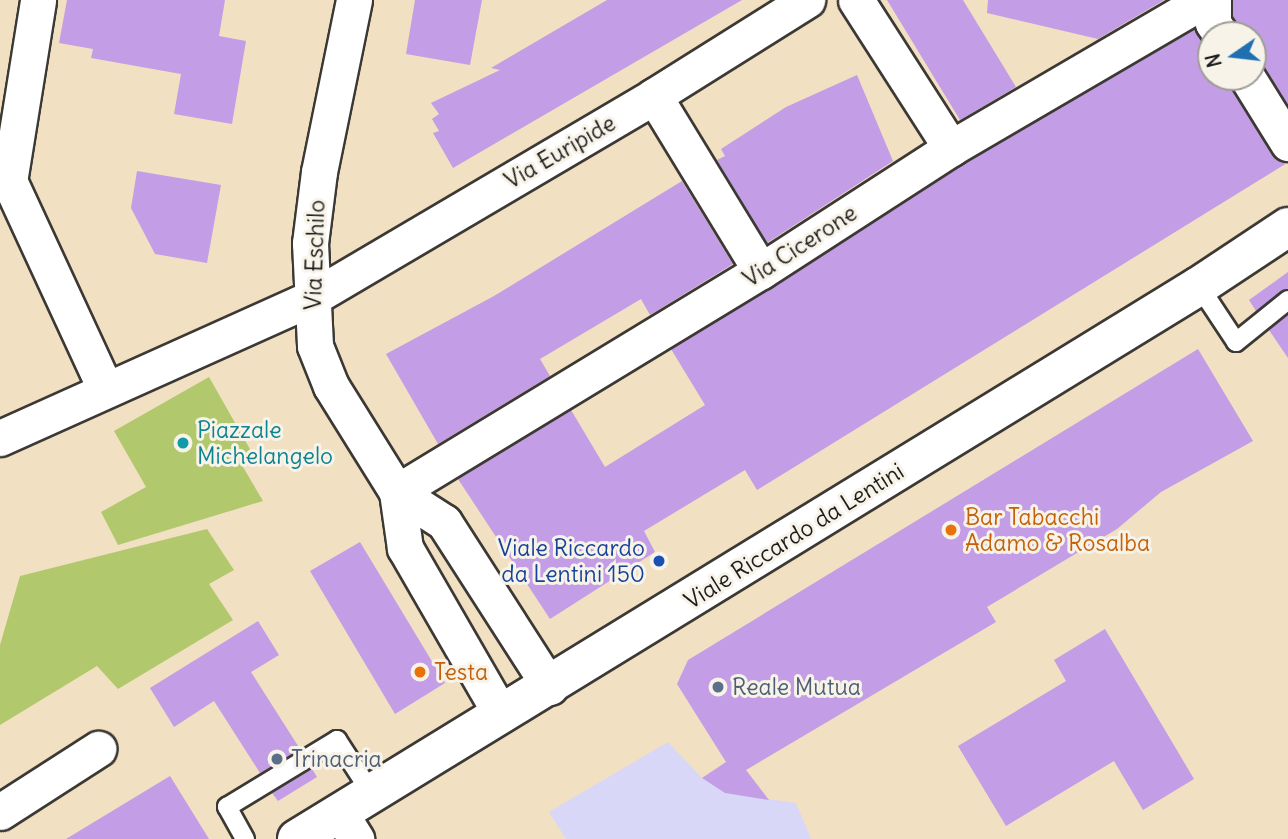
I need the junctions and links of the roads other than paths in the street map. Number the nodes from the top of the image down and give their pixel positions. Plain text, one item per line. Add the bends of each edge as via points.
1 (38, 0) edge
2 (354, 0) edge
3 (807, 0) edge
4 (856, 0) edge
5 (1204, 0) edge
6 (1213, 0) edge
7 (1213, 21) edge
8 (1256, 91) edge
9 (654, 96) junction
10 (1288, 144) edge
11 (951, 148) junction
12 (5, 171) edge
13 (1288, 227) edge
14 (761, 271) junction
15 (1199, 286) junction
16 (310, 299) junction
17 (1288, 300) edge
18 (105, 388) junction
19 (0, 438) edge
20 (397, 492) junction
21 (550, 687) junction
22 (501, 714) junction
23 (98, 750) dead end
24 (5, 797) edge
25 (356, 815) edge
26 (245, 839) edge
27 (297, 839) edge

1 - 12 street
2 - 16 street, Via Eschilo via 320,172 310,243
3 - 9 street, Via Euripide
4 - 11 street
5 - 11 street, Via Cicerone
6 - 7 street
8 - 10 street
9 - 14 street
9 - 16 street, Via Euripide
11 - 14 street, Via Cicerone
12 - 18 street
13 - 15 main road, Viale Riccardo da Lentini
14 - 20 street, Via Cicerone
15 - 17 lane via 1236,342
15 - 21 main road, Viale Riccardo da Lentini
16 - 18 street, Via Euripide
16 - 20 street, Via Eschilo via 315,346 331,387
18 - 19 street, Via Euripide
20 - 21 street via 444,522
20 - 22 street via 405,548
21 - 22 main road, Viale Riccardo da Lentini
22 - 25 main road, Viale Riccardo da Lentini
23 - 24 street
25 - 26 lane via 337,740 227,807
25 - 27 main road, Viale Riccardo da Lentini

